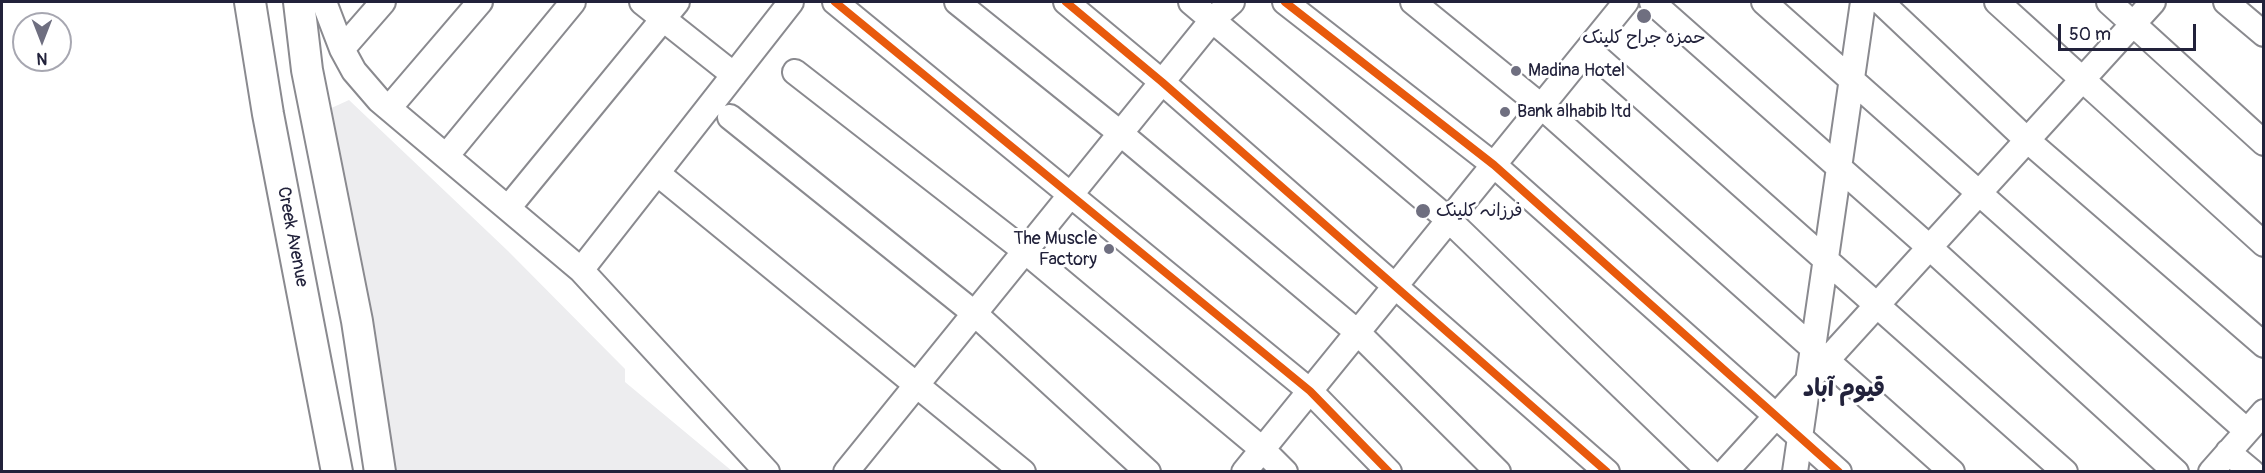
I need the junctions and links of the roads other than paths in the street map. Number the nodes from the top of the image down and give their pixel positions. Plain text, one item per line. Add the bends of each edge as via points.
1 (250, 2) edge
2 (299, 2) edge
3 (324, 2) edge
4 (383, 2) edge
5 (480, 2) edge
6 (573, 2) edge
7 (642, 2) edge
8 (791, 2) edge
9 (835, 2) edge
10 (957, 2) edge
11 (1065, 2) edge
12 (1191, 2) edge
13 (1232, 2) edge
14 (1285, 2) edge
15 (1413, 2) edge
16 (1626, 2) edge
17 (1652, 2) edge
18 (1764, 2) edge
19 (1863, 2) edge
20 (1881, 2) edge
21 (1997, 2) edge
22 (2109, 2) edge
23 (2153, 2) edge
24 (2226, 2) edge
25 (670, 10) edge
26 (1213, 19) junction
27 (2133, 24) junction
28 (2264, 34) edge
29 (342, 50) junction
30 (1587, 50) junction
31 (795, 72) dead end
32 (734, 75) junction
33 (2084, 77) junction
34 (1853, 81) junction
35 (1162, 82) junction
36 (1541, 106) junction
37 (390, 107) junction
38 (730, 117) dead end
39 (1120, 133) junction
40 (2027, 140) junction
41 (2264, 143) edge
42 (447, 155) junction
43 (1494, 165) junction
44 (1840, 168) junction
45 (657, 173) junction
46 (1979, 193) junction
47 (1071, 195) junction
48 (508, 208) junction
49 (1449, 220) junction
50 (2264, 244) edge
51 (1929, 247) junction
52 (1025, 251) junction
53 (1826, 260) junction
54 (580, 270) junction
55 (1394, 285) junction
56 (1878, 306) junction
57 (974, 313) junction
58 (1356, 331) junction
59 (2264, 345) edge
60 (1820, 354) junction
61 (1808, 381) junction
62 (917, 384) junction
63 (1310, 391) junction
64 (2264, 412) edge
65 (1776, 416) junction
66 (2247, 430) junction
67 (1800, 436) junction
68 (1262, 448) junction
69 (2228, 452) junction
70 (337, 471) edge
71 (380, 471) edge
72 (767, 471) edge
73 (846, 471) edge
74 (1023, 471) edge
75 (1148, 471) edge
76 (1244, 471) edge
77 (1285, 471) edge
78 (1389, 471) edge
79 (1498, 471) edge
80 (1606, 471) edge
81 (1710, 471) edge
82 (1725, 471) edge
83 (1795, 471) edge
84 (1839, 471) edge
85 (1952, 471) edge
86 (2065, 471) edge
87 (2176, 471) edge
88 (2211, 471) edge
89 (2252, 471) edge

1 - 70 main road, Creek Avenue
2 - 71 main road via 307,70 357,321
3 - 29 street
4 - 29 street
5 - 37 street
6 - 42 street
7 - 25 street
8 - 32 street
9 - 47 street
10 - 39 street
11 - 35 street
12 - 26 street
13 - 26 street
14 - 43 street
15 - 36 street
16 - 30 street
17 - 44 street
18 - 34 street
19 - 34 street
20 - 40 street
21 - 33 street
22 - 27 street
23 - 27 street
24 - 28 street
25 - 32 street
25 - 48 street
26 - 35 street
26 - 49 street
27 - 33 street
27 - 41 street
29 - 37 street via 354,71
30 - 36 street
30 - 53 street
31 - 52 street
32 - 45 street
33 - 40 street
33 - 50 street
34 - 44 street
34 - 46 street
35 - 39 street
35 - 55 street
36 - 43 street
36 - 60 street
37 - 42 street
38 - 57 street
39 - 47 street
39 - 58 street
40 - 46 street
40 - 59 street
42 - 48 street
43 - 49 street
43 - 65 street
44 - 51 street
44 - 53 street
45 - 54 street
45 - 62 street
46 - 51 street
46 - 66 street
47 - 52 street
47 - 63 street
48 - 54 street
49 - 55 street
49 - 81 street
51 - 56 street
51 - 87 street
52 - 57 street
52 - 68 street
53 - 56 street
53 - 60 street
54 - 72 street
55 - 58 street
55 - 80 street
56 - 60 street
56 - 86 street
57 - 62 street
57 - 75 street
58 - 63 street
58 - 79 street
60 - 61 street
60 - 85 street
61 - 65 street
61 - 67 street
62 - 73 street
62 - 74 street
63 - 68 street
63 - 78 street
64 - 66 street
65 - 67 street
65 - 82 street
66 - 69 street
67 - 83 street
67 - 84 street
68 - 76 street
68 - 77 street
69 - 88 street
69 - 89 street

